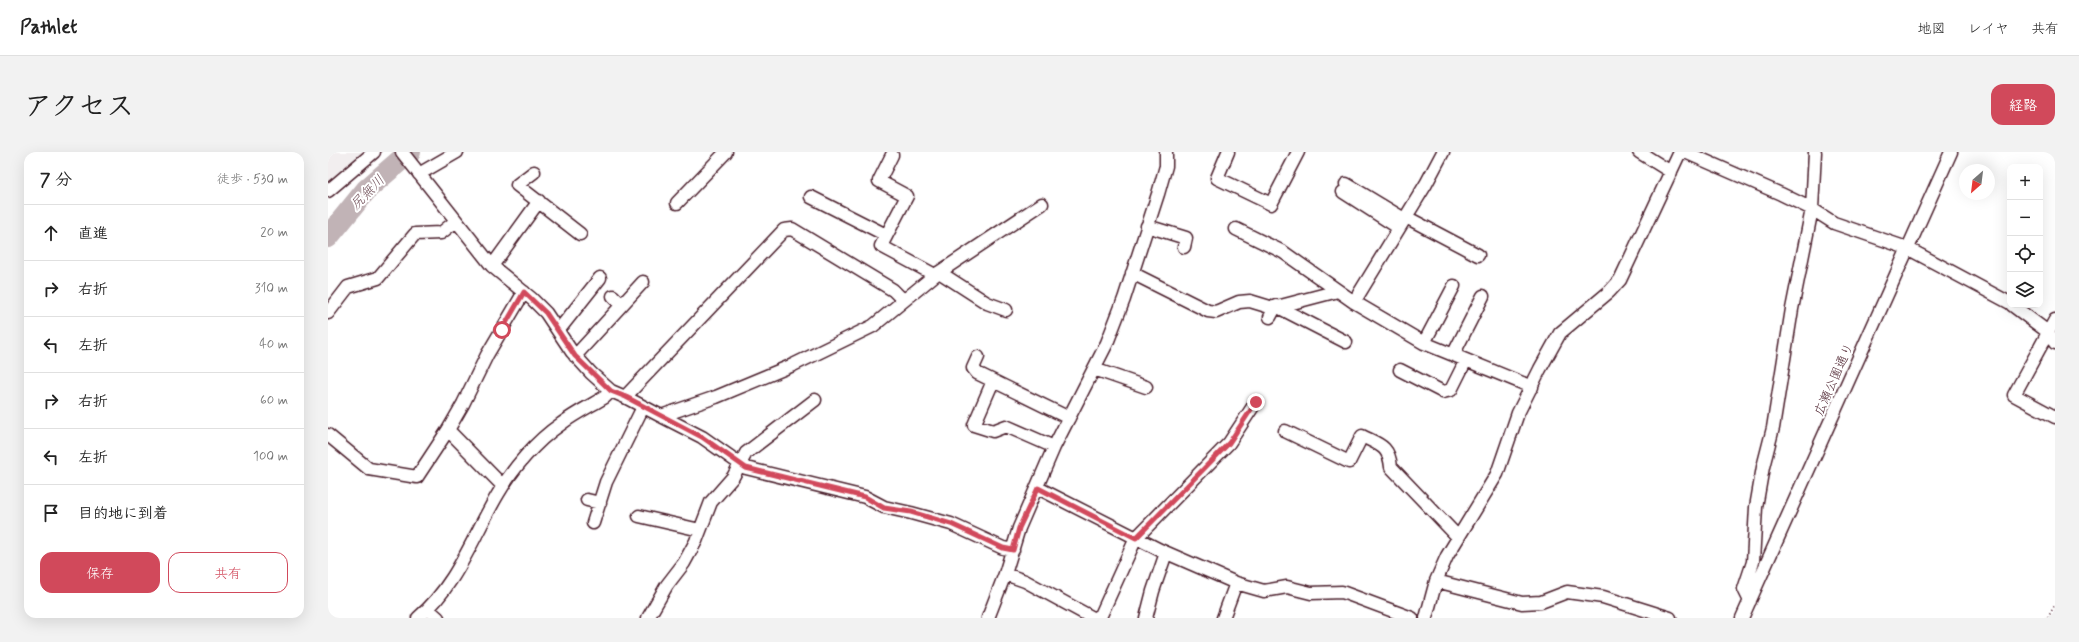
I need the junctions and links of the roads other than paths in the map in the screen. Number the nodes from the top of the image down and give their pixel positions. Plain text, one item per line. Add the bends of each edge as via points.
1 (374, 152) edge
2 (402, 152) edge
3 (457, 152) edge
4 (726, 152) edge
5 (1166, 152) edge
6 (1228, 152) edge
7 (1298, 152) edge
8 (1443, 152) edge
9 (1640, 152) edge
10 (1680, 152) edge
11 (1685, 152) edge
12 (1815, 152) edge
13 (1951, 152) edge
14 (892, 155) dead end
15 (417, 172) junction
16 (534, 172) dead end
17 (1671, 172) junction
18 (1345, 188) dead end
19 (328, 191) edge
20 (811, 197) dead end
21 (539, 202) junction
22 (677, 203) dead end
23 (1042, 204) dead end
24 (1812, 209) junction
25 (456, 221) junction
26 (1403, 221) junction
27 (1147, 226) junction
28 (1236, 229) dead end
29 (580, 234) dead end
30 (886, 235) junction
31 (1184, 247) dead end
32 (1907, 248) junction
33 (1478, 255) dead end
34 (492, 266) junction
35 (1132, 273) junction
36 (937, 274) junction
37 (600, 278) dead end
38 (643, 282) dead end
39 (1454, 286) dead end
40 (1338, 291) junction
41 (524, 292) junction
42 (613, 296) dead end
43 (1483, 296) dead end
44 (903, 300) junction
45 (1354, 302) junction
46 (2007, 302) edge
47 (622, 305) junction
48 (2016, 308) edge
49 (1006, 310) dead end
50 (328, 312) edge
51 (1273, 312) junction
52 (2055, 320) edge
53 (558, 331) junction
54 (2048, 332) junction
55 (1346, 342) dead end
56 (1424, 343) junction
57 (2055, 343) edge
58 (1453, 355) junction
59 (575, 356) junction
60 (978, 357) dead end
61 (1466, 360) junction
62 (1094, 369) junction
63 (1400, 370) dead end
64 (993, 381) junction
65 (1532, 387) junction
66 (1146, 388) dead end
67 (611, 391) junction
68 (626, 397) junction
69 (815, 400) dead end
70 (1256, 402) dead end
71 (643, 407) junction
72 (661, 416) junction
73 (2055, 417) edge
74 (1069, 418) junction
75 (448, 430) junction
76 (1285, 431) dead end
77 (328, 436) edge
78 (1054, 447) junction
79 (740, 464) junction
80 (503, 486) junction
81 (1038, 488) junction
82 (587, 500) dead end
83 (600, 502) junction
84 (639, 516) dead end
85 (593, 523) dead end
86 (700, 530) junction
87 (1136, 538) junction
88 (1458, 538) junction
89 (1013, 550) junction
90 (1166, 553) junction
91 (1005, 574) junction
92 (1436, 581) junction
93 (1236, 583) junction
94 (1750, 601) junction
95 (428, 610) junction
96 (418, 618) edge
97 (438, 618) edge
98 (648, 618) edge
99 (988, 618) edge
100 (1095, 618) edge
101 (1146, 618) edge
102 (1223, 618) edge
103 (1412, 618) edge
104 (1426, 618) edge
105 (1670, 618) edge
106 (1742, 618) edge

1 - 19 street
2 - 15 street
3 - 15 street
4 - 22 street
5 - 27 street via 1166,166
6 - 7 street via 1217,178 1271,204
8 - 26 street
9 - 17 street
10 - 17 street
11 - 24 street
12 - 24 street
13 - 32 street, 広瀬公園通り
14 - 30 street via 879,181 907,196
15 - 25 street
16 - 21 street via 517,185
17 - 65 street via 1620,280 1560,333
18 - 26 street
20 - 30 street
21 - 29 street
21 - 34 street
23 - 36 street
24 - 32 street via 1834,223
24 - 94 street via 1792,308 1773,428 1756,507 1753,562 1744,589
25 - 34 street
25 - 50 street via 441,233 415,234 378,278 348,287
26 - 33 street
26 - 45 street
27 - 31 street via 1186,238
27 - 35 street
28 - 40 street via 1283,252
30 - 36 street via 881,246
32 - 46 street
32 - 94 street, 広瀬公園通り
34 - 41 street
35 - 51 street via 1208,311 1216,312 1239,302 1250,301 1272,308
35 - 62 street via 1110,336
36 - 44 street
36 - 49 street via 987,303
37 - 53 street
38 - 47 street
39 - 56 street
40 - 45 street
40 - 51 street
41 - 53 street via 546,313
41 - 75 street
42 - 47 street
43 - 58 street
44 - 68 street via 893,290 799,233 792,229 784,230
44 - 72 street via 873,326 793,365 716,398
45 - 56 street
47 - 59 street
48 - 54 street
51 - 55 street
52 - 54 street
53 - 59 street
54 - 57 street
54 - 73 street via 2014,395
56 - 58 street
58 - 61 street
59 - 67 street
60 - 64 street via 973,368 977,373
61 - 63 street via 1451,390 1443,392
61 - 65 street
62 - 66 street
62 - 74 street
64 - 74 street
64 - 78 street via 974,425 993,431 1006,426
65 - 88 street via 1518,413 1497,474
67 - 68 street
67 - 80 street via 560,424 530,453
68 - 71 street
69 - 79 street via 746,453
70 - 87 street via 1229,443
71 - 72 street
71 - 83 street via 619,443
72 - 79 street via 702,437
74 - 78 street
75 - 77 street via 418,477 369,469
75 - 80 street
76 - 88 street via 1349,462 1362,436 1381,445 1390,456 1390,467
78 - 81 street
79 - 86 street via 733,477 711,502
79 - 89 street via 746,468 865,497 884,508 911,512 951,524 1003,548
80 - 95 street via 450,582
81 - 87 street
81 - 89 street via 1019,528
82 - 83 street
83 - 85 street
84 - 86 street
86 - 98 street via 684,563 667,585
87 - 90 street
87 - 100 street via 1101,615
88 - 92 street
89 - 91 street
90 - 93 street
90 - 101 street
91 - 99 street
91 - 100 street via 1025,581
92 - 104 street
92 - 105 street via 1522,603 1541,602 1567,592 1603,597
93 - 102 street
93 - 103 street via 1264,591 1287,587 1310,593 1342,592
94 - 106 street, 広瀬公園通り
95 - 96 street
95 - 97 street

